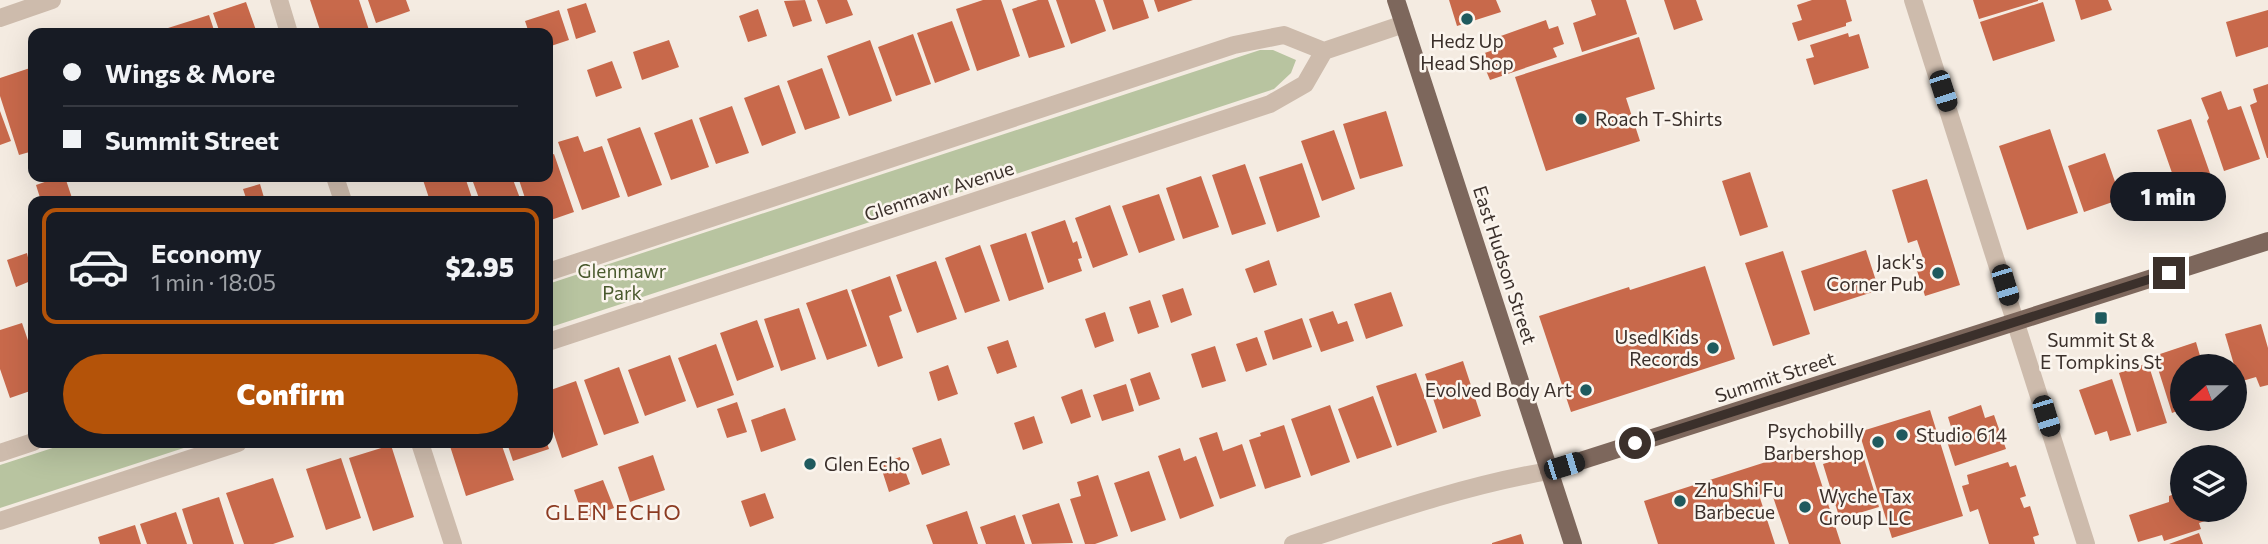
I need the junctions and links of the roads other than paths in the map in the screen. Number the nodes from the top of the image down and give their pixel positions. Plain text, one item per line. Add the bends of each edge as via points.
1 (51, 0) edge
2 (279, 0) edge
3 (1396, 0) edge
4 (1913, 0) edge
5 (0, 18) edge
6 (1404, 24) junction
7 (287, 28) edge
8 (1324, 51) junction
9 (2268, 241) edge
10 (553, 270) edge
11 (2017, 322) junction
12 (553, 340) edge
13 (28, 444) edge
14 (223, 448) edge
15 (423, 448) edge
16 (0, 453) edge
17 (1549, 471) junction
18 (0, 521) edge
19 (453, 544) edge
20 (1293, 544) edge
21 (1573, 544) edge
22 (2086, 544) edge

1 - 5 street
2 - 7 street
3 - 6 main road, East Hudson Street
4 - 11 street
6 - 8 street
6 - 17 main road, East Hudson Street
8 - 10 street via 1284,35 1234,45
8 - 12 street, Glenmawr Avenue via 1305,84 1270,104
9 - 11 main road, Summit Street
11 - 17 main road, Summit Street
11 - 22 street
13 - 16 street
14 - 18 street
15 - 19 street
17 - 20 street, Summit Street via 1455,491
17 - 21 main road, East Hudson Street

